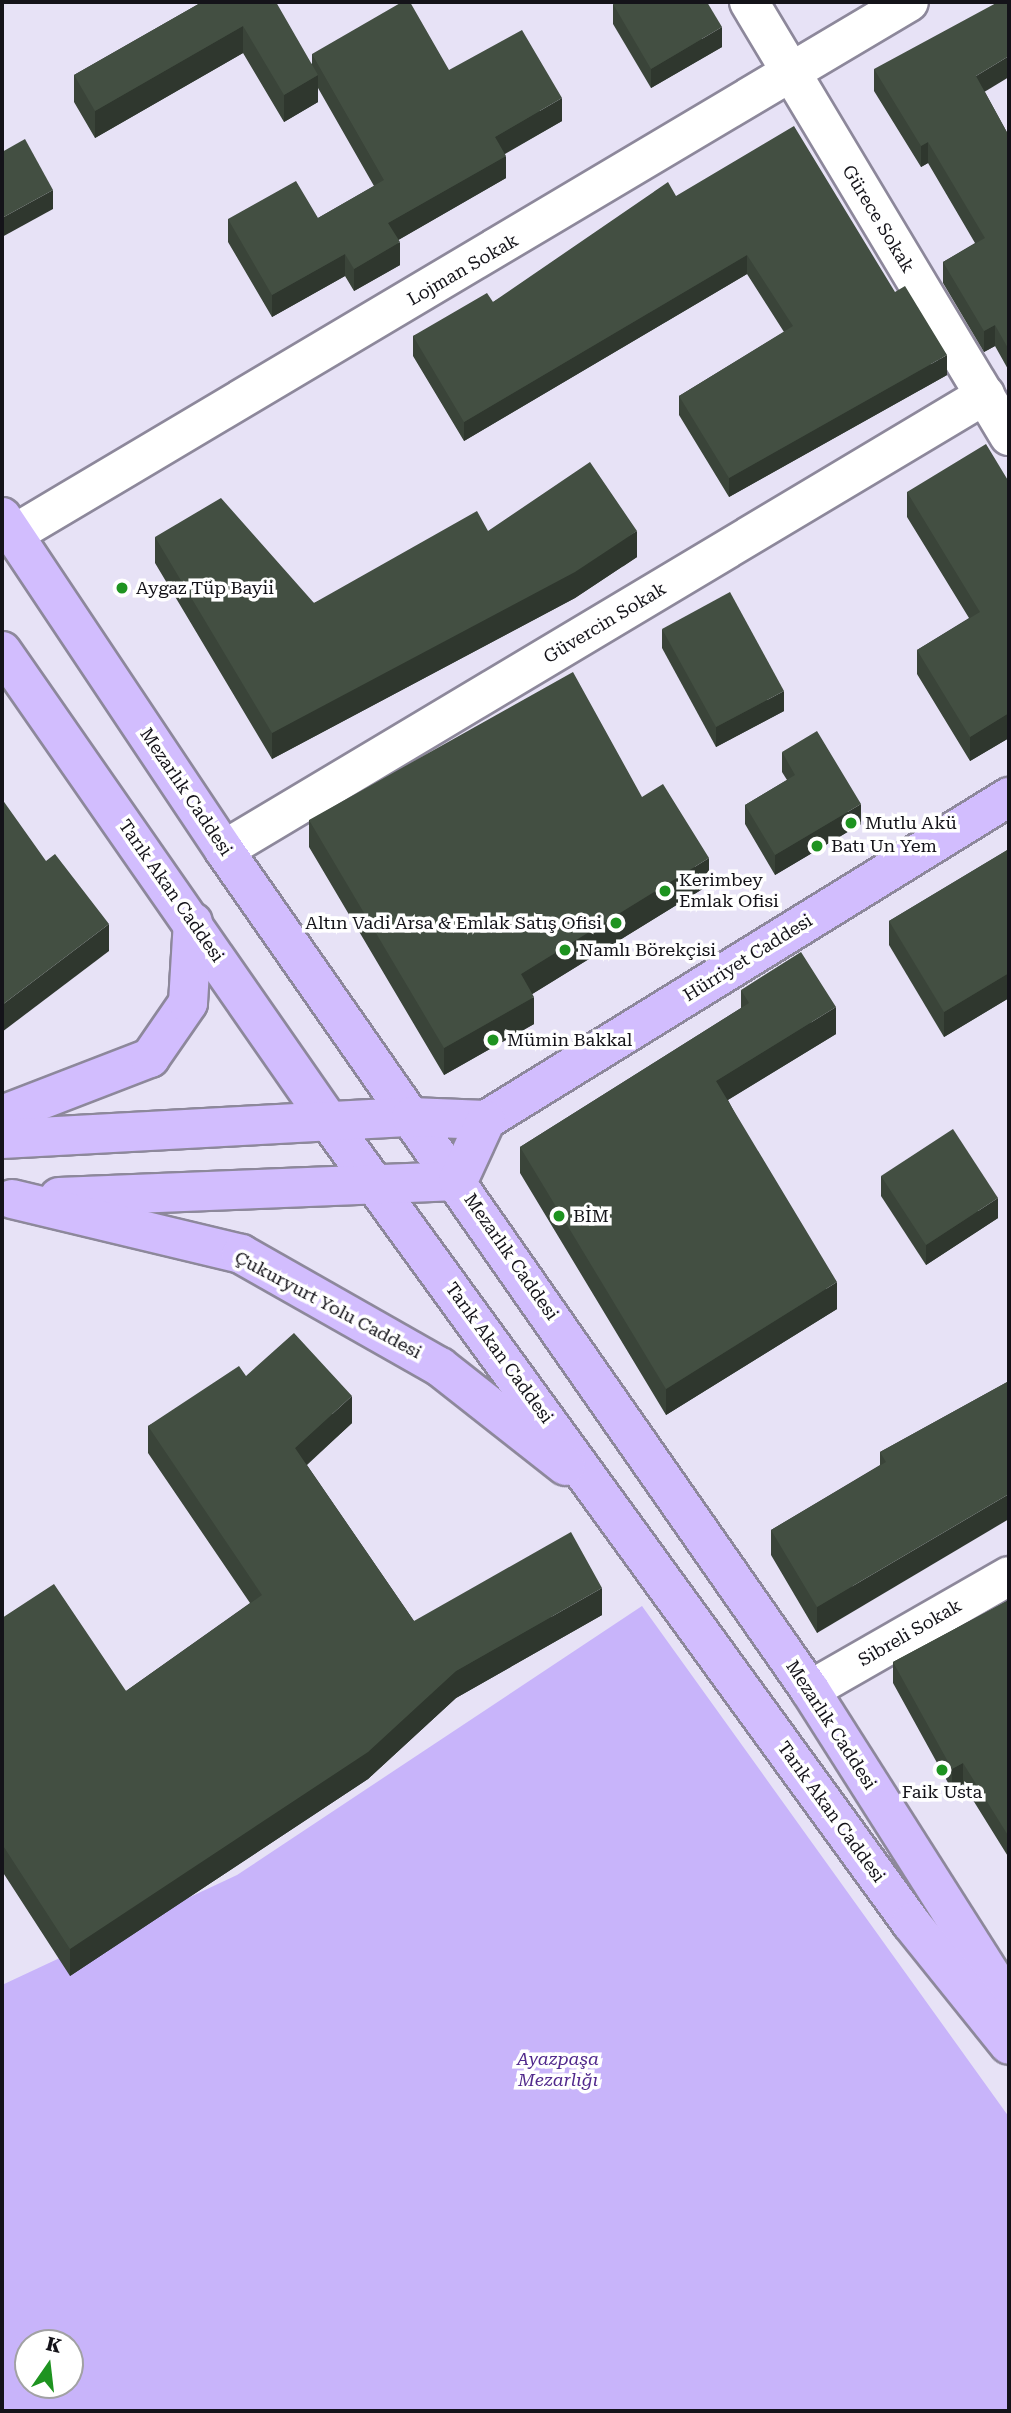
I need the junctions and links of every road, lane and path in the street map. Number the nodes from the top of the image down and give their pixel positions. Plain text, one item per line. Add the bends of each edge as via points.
1 (749, 2) edge
2 (909, 2) edge
3 (792, 76) junction
4 (985, 396) junction
5 (1009, 436) edge
6 (8, 526) edge
7 (2, 651) edge
8 (1009, 797) edge
9 (224, 850) junction
10 (193, 922) junction
11 (2, 1115) edge
12 (411, 1117) junction
13 (486, 1120) junction
14 (330, 1123) junction
15 (2, 1139) edge
16 (458, 1181) junction
17 (378, 1186) junction
18 (7, 1199) edge
19 (602, 1495) junction
20 (1009, 1576) edge
21 (810, 1690) junction
22 (1009, 2004) edge
23 (1009, 2045) edge

1 - 3 street, Gürece Sokak
2 - 3 street, Lojman Sokak
3 - 4 street, Gürece Sokak
3 - 6 street, Lojman Sokak
4 - 5 street, Gürece Sokak
4 - 9 street, Güvercin Sokak
6 - 9 main road, Mezarlık Caddesi
7 - 10 main road, Tarık Akan Caddesi
8 - 13 main road, Hürriyet Caddesi
9 - 12 main road, Mezarlık Caddesi
10 - 11 main road via 188,1003 150,1058
10 - 14 main road, Tarık Akan Caddesi
12 - 13 main road
12 - 14 main road
12 - 16 main road, Mezarlık Caddesi
13 - 16 main road
14 - 15 main road
14 - 17 main road, Tarık Akan Caddesi
16 - 17 main road, Çukuryurt Yolu Caddesi
16 - 21 main road, Mezarlık Caddesi
17 - 18 main road, Çukuryurt Yolu Caddesi
17 - 19 main road, Tarık Akan Caddesi
18 - 19 main road, Çukuryurt Yolu Caddesi via 241,1254 440,1367
19 - 23 main road, Tarık Akan Caddesi via 911,1923
20 - 21 street, Sibreli Sokak
21 - 22 main road, Mezarlık Caddesi

